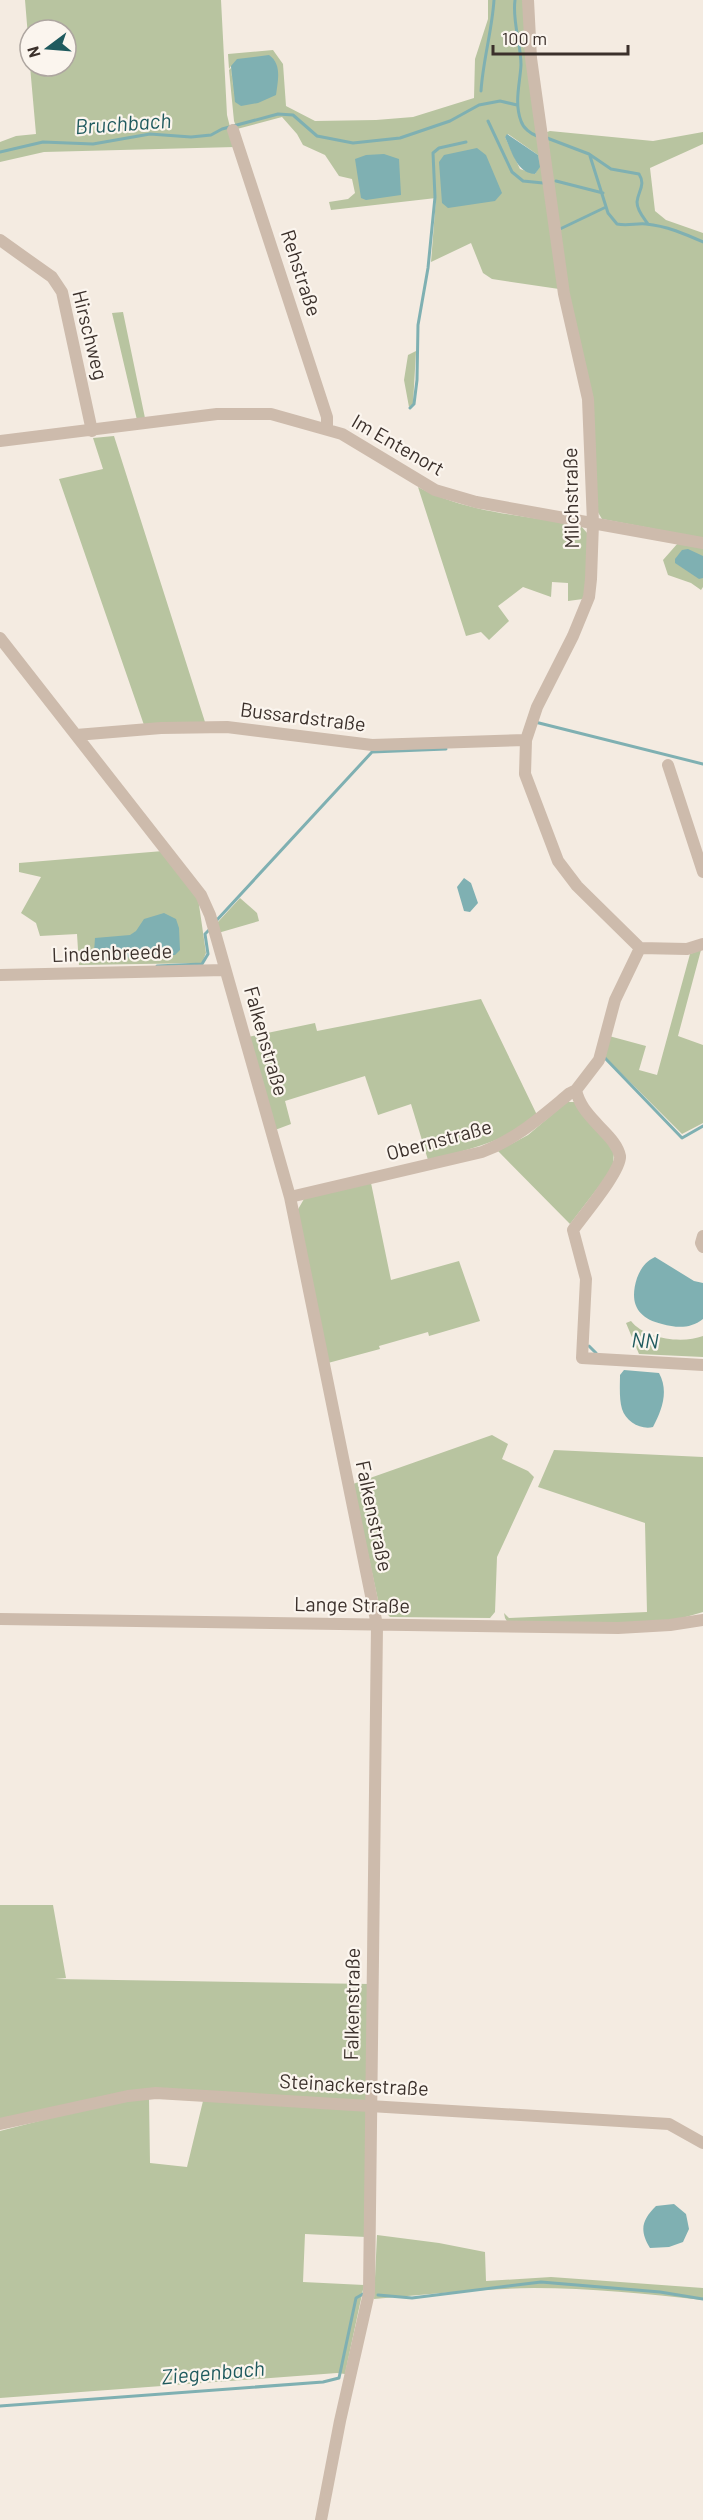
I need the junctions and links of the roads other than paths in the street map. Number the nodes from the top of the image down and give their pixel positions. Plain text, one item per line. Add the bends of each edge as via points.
1 (528, 0) edge
2 (233, 130) dead end
3 (0, 240) edge
4 (327, 428) junction
5 (92, 431) junction
6 (0, 441) edge
7 (593, 523) junction
8 (703, 543) edge
9 (0, 638) edge
10 (76, 735) junction
11 (526, 740) junction
12 (668, 765) dead end
13 (703, 829) edge
14 (690, 833) junction
15 (703, 872) edge
16 (703, 944) edge
17 (640, 948) junction
18 (225, 970) junction
19 (0, 975) edge
20 (576, 1090) junction
21 (290, 1197) junction
22 (703, 1236) edge
23 (703, 1247) edge
24 (703, 1365) edge
25 (0, 1619) edge
26 (703, 1620) edge
27 (377, 1625) junction
28 (370, 2105) junction
29 (0, 2124) edge
30 (703, 2143) edge
31 (321, 2520) edge

1 - 7 street, Milchstraße via 531,58 564,294 588,399
2 - 4 street, Rehstraße via 327,417
3 - 5 street, Hirschweg via 52,277 62,292
4 - 5 street, Im Entenort via 271,414 217,414
4 - 7 street, Im Entenort via 435,490 476,502
5 - 6 street, Im Entenort
7 - 8 street, Im Entenort
7 - 11 street, Milchstraße via 588,597 537,707
9 - 10 street, Falkenstraße
10 - 11 street, Bussardstraße via 227,727 372,745
10 - 18 street, Falkenstraße via 201,895
11 - 17 street, Milchstraße via 525,774 558,861 577,886
12 - 14 street
13 - 14 street
14 - 15 street
16 - 17 street via 687,949
17 - 20 street, Obernstraße via 615,999 599,1060
18 - 19 street, Lindenbreede
18 - 21 street, Falkenstraße
20 - 21 street, Obernstraße via 503,1144
20 - 24 street via 585,1110 616,1146 620,1158 616,1170 573,1230 586,1279 582,1358
21 - 27 street, Falkenstraße
22 - 23 street
25 - 27 street, Lange Straße
26 - 27 street, Lange Straße via 618,1628
27 - 28 street, Falkenstraße
28 - 29 street, Steinackerstraße via 156,2093
28 - 30 street, Steinackerstraße via 669,2124
28 - 31 street, Falkenstraße via 369,2293

